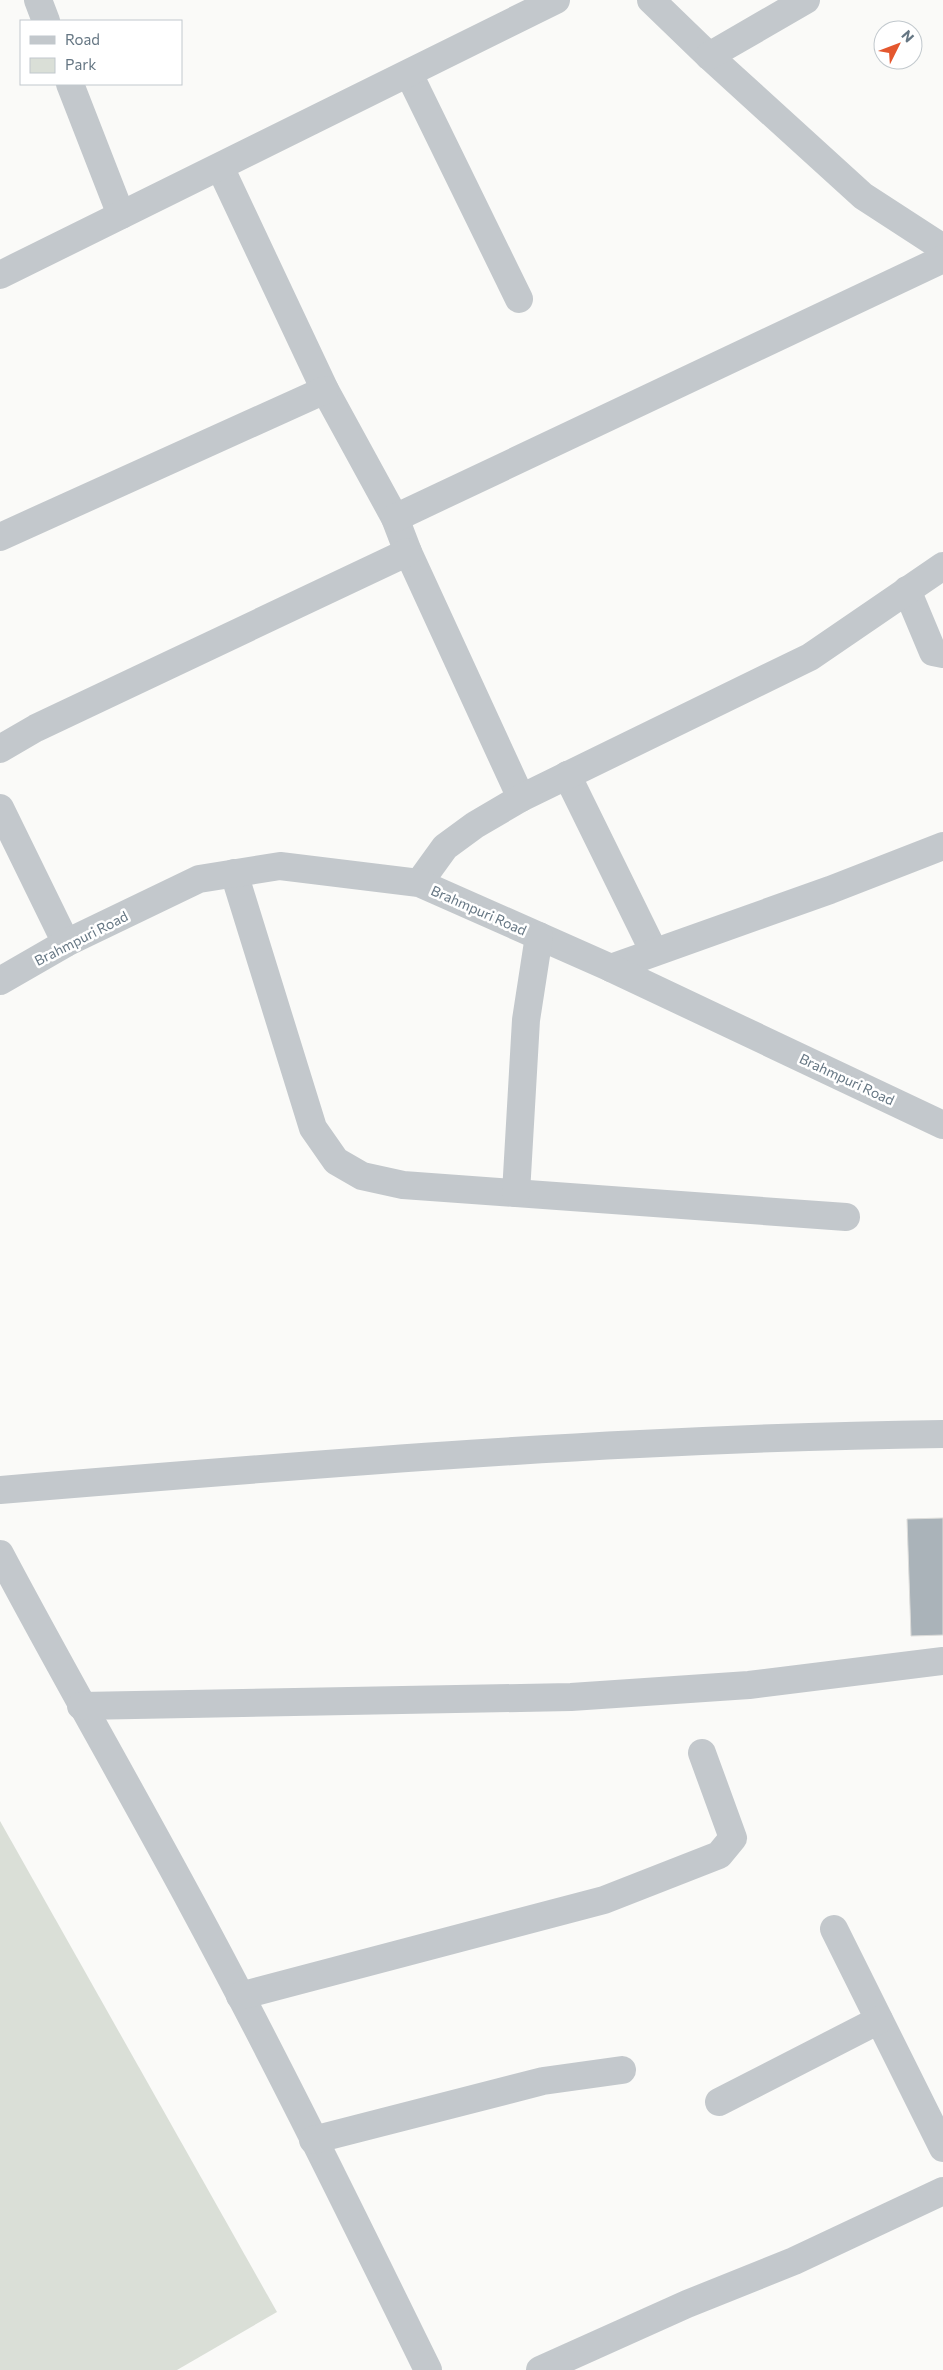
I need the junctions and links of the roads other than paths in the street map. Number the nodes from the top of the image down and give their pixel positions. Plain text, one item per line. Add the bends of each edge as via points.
1 (38, 0) edge
2 (556, 0) edge
3 (651, 0) edge
4 (806, 0) edge
5 (46, 20) edge
6 (709, 56) junction
7 (408, 74) junction
8 (70, 85) edge
9 (220, 167) junction
10 (121, 215) junction
11 (943, 248) edge
12 (943, 258) edge
13 (0, 275) edge
14 (519, 299) dead end
15 (325, 390) junction
16 (395, 518) junction
17 (0, 537) edge
18 (408, 552) junction
19 (943, 566) edge
20 (907, 590) junction
21 (943, 654) edge
22 (0, 749) edge
23 (567, 775) junction
24 (521, 798) junction
25 (0, 808) edge
26 (943, 846) edge
27 (234, 873) junction
28 (418, 883) junction
29 (540, 936) junction
30 (66, 943) junction
31 (654, 952) junction
32 (611, 968) junction
33 (0, 981) edge
34 (943, 1125) edge
35 (516, 1193) junction
36 (846, 1218) dead end
37 (943, 1434) edge
38 (0, 1490) edge
39 (0, 1554) edge
40 (943, 1661) edge
41 (81, 1706) junction
42 (702, 1753) dead end
43 (834, 1929) dead end
44 (240, 1996) junction
45 (879, 2020) junction
46 (622, 2070) dead end
47 (719, 2102) dead end
48 (313, 2140) junction
49 (943, 2148) edge
50 (943, 2191) edge
51 (428, 2370) edge
52 (540, 2370) edge

1 - 5 street
2 - 7 street
3 - 6 street
4 - 6 street
6 - 11 street via 863,196
7 - 9 street
7 - 14 street
8 - 10 street
9 - 10 street
9 - 15 street
10 - 13 street
12 - 16 street
15 - 16 street
15 - 17 street
16 - 18 street
18 - 22 street via 36,728
18 - 24 street
19 - 20 street
20 - 21 street via 934,652
20 - 23 street via 810,657
23 - 24 street
23 - 31 street
24 - 28 street via 445,847
25 - 30 street
26 - 31 street
27 - 28 street, Brahmpuri Road via 280,866
27 - 30 street, Brahmpuri Road via 198,878
27 - 35 street via 313,1128 336,1161 362,1176 402,1185
28 - 29 street, Brahmpuri Road
29 - 32 street, Brahmpuri Road
29 - 35 street via 526,1020
30 - 33 street, Brahmpuri Road
31 - 32 street
32 - 34 street, Brahmpuri Road
35 - 36 street
37 - 38 street via 829,1435 422,1456
39 - 41 street
40 - 41 street via 749,1685 571,1697
41 - 44 street
42 - 44 street via 733,1838 719,1855 604,1900
43 - 45 street
44 - 48 street
45 - 47 street
45 - 49 street
46 - 48 street via 543,2081
48 - 51 street
50 - 52 street via 794,2261 687,2304

